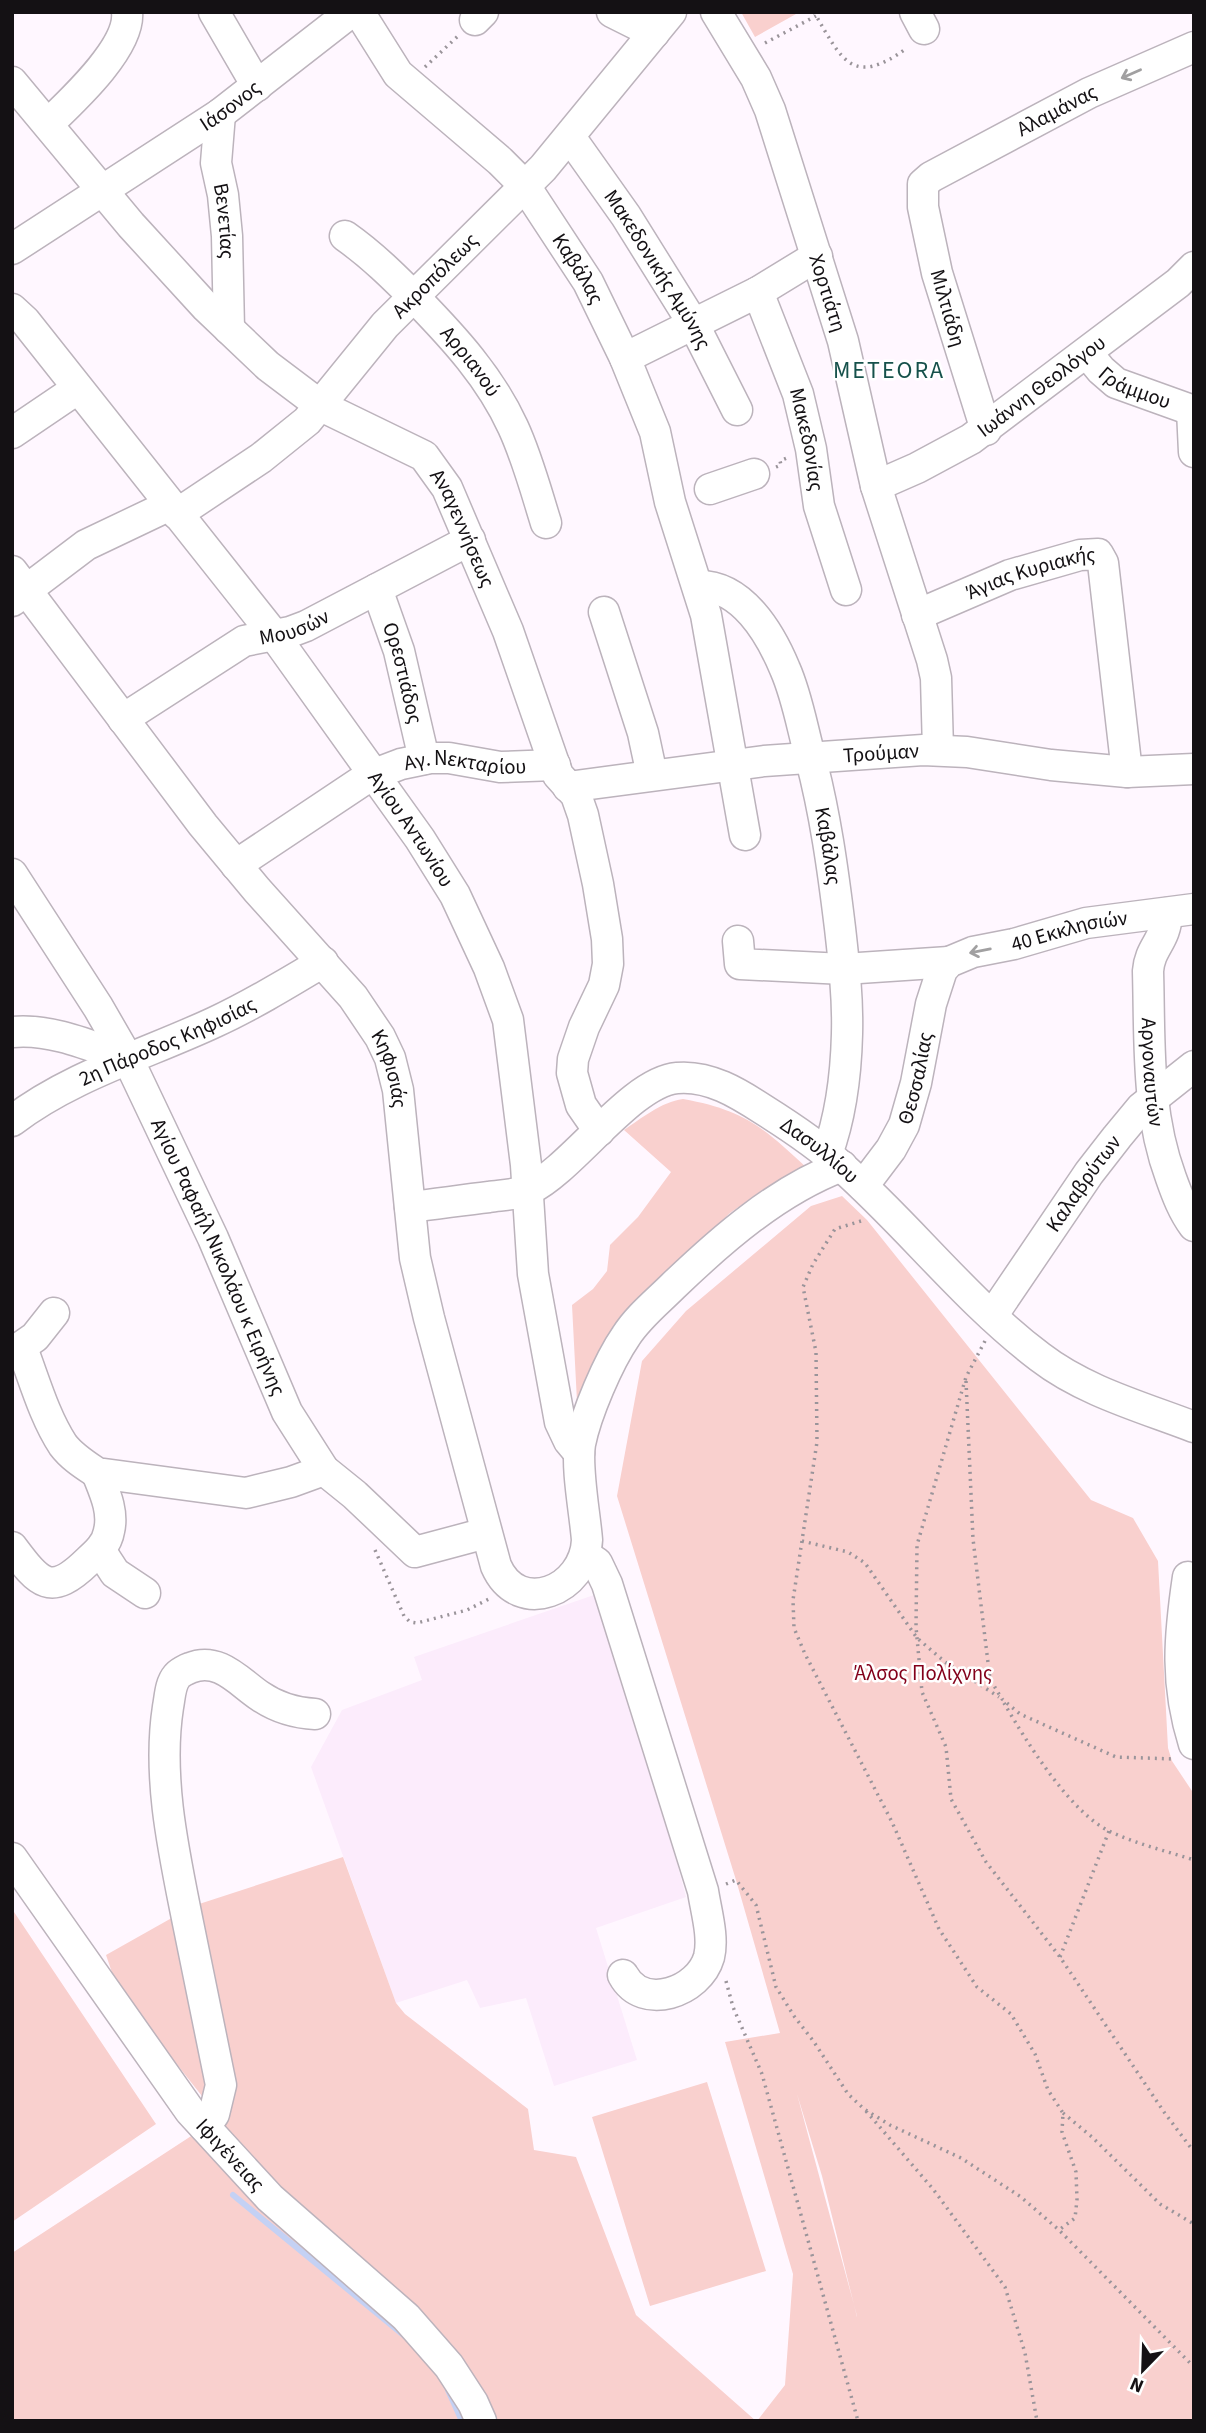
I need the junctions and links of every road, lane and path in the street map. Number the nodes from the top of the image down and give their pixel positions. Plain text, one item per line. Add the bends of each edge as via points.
1 (127, 12) edge
2 (214, 12) edge
3 (351, 12) edge
4 (359, 12) edge
5 (612, 12) edge
6 (716, 12) edge
7 (815, 14) edge
8 (479, 16) edge
9 (663, 23) edge
10 (1194, 47) edge
11 (742, 56) junction
12 (855, 66) dead end
13 (12, 82) edge
14 (408, 83) junction
15 (257, 86) junction
16 (220, 114) junction
17 (48, 124) junction
18 (570, 137) junction
19 (923, 184) joint
20 (525, 186) junction
21 (102, 192) junction
22 (345, 236) dead end
23 (12, 249) edge
24 (817, 256) junction
25 (1194, 267) edge
26 (758, 292) junction
27 (413, 296) junction
28 (12, 309) edge
29 (694, 325) junction
30 (229, 329) junction
31 (1087, 353) junction
32 (625, 358) junction
33 (77, 389) junction
34 (321, 405) junction
35 (737, 410) dead end
36 (1193, 410) edge
37 (986, 430) junction
38 (12, 433) edge
39 (811, 449) junction
40 (1194, 452) edge
41 (754, 474) joint
42 (876, 486) junction
43 (710, 489) dead end
44 (174, 510) junction
45 (546, 523) dead end
46 (470, 540) junction
47 (698, 586) junction
48 (17, 587) edge
49 (377, 589) junction
50 (846, 590) dead end
51 (604, 612) dead end
52 (917, 615) junction
53 (274, 635) junction
54 (123, 719) junction
55 (938, 750) junction
56 (810, 757) junction
57 (424, 759) junction
58 (734, 765) junction
59 (1194, 769) edge
60 (1127, 772) junction
61 (372, 775) junction
62 (652, 775) junction
63 (562, 776) junction
64 (745, 835) dead end
65 (236, 865) junction
66 (12, 874) edge
67 (1180, 911) edge
68 (738, 941) dead end
69 (323, 962) junction
70 (949, 962) junction
71 (844, 969) junction
72 (12, 1032) edge
73 (128, 1059) junction
74 (1194, 1066) edge
75 (1152, 1100) junction
76 (12, 1121) edge
77 (599, 1131) junction
78 (844, 1169) junction
79 (528, 1191) junction
80 (410, 1207) junction
81 (885, 1208) junction
82 (1194, 1226) edge
83 (54, 1313) dead end
84 (992, 1315) junction
85 (17, 1350) edge
86 (966, 1377) junction
87 (1194, 1427) edge
88 (579, 1453) junction
89 (324, 1470) junction
90 (97, 1473) junction
91 (376, 1515) junction
92 (486, 1533) junction
93 (802, 1541) junction
94 (12, 1547) edge
95 (100, 1550) junction
96 (585, 1555) junction
97 (1188, 1577) dead end
98 (505, 1582) junction
99 (145, 1594) dead end
100 (917, 1638) junction
101 (1002, 1699) junction
102 (315, 1714) dead end
103 (1188, 1749) edge
104 (1109, 1831) junction
105 (12, 1858) edge
106 (1194, 1860) edge
107 (736, 1880) dead end
108 (1060, 1956) junction
109 (706, 1964) junction
110 (624, 1975) dead end
111 (864, 2109) junction
112 (1063, 2113) junction
113 (205, 2127) junction
114 (1194, 2152) edge
115 (1194, 2224) edge
116 (1059, 2230) junction
117 (1194, 2367) edge
118 (481, 2421) edge
119 (858, 2421) edge
120 (1037, 2421) edge

1 - 17 street via 125,33 112,53
2 - 15 street
3 - 15 street, Ιάσονος
4 - 14 street, Καβάλας via 389,62
5 - 9 street
6 - 11 street, Χορτιάτη
7 - 11 path
7 - 12 path
8 - 14 path
9 - 18 street, Ακροπόλεως
10 -> 19 street, Αλαμάνας via 1089,93
11 - 24 street, Χορτιάτη via 770,110
13 - 17 street, Αναγεννήσεως
14 - 20 street, Καβάλας
15 - 16 street, Ιάσονος
16 - 21 street, Ιάσονος
16 - 30 street, Βενετίας via 216,163 227,236
17 - 21 street, Αναγεννήσεως
18 - 20 street, Ακροπόλεως
18 - 29 street, Μακεδονικής Αμύνης
19 - 37 street, Μιλτιάδη via 923,207 937,273
20 - 27 street, Ακροπόλεως
20 - 32 street, Καβάλας via 578,265
21 - 23 street, Ιάσονος
21 - 30 street, Αναγεννήσεως
22 - 27 street, Αρριανού
24 - 26 street
24 - 42 street, Χορτιάτη via 843,341
25 - 31 street, Ιωάννη Θεολόγου
26 - 29 street
26 - 39 street, Μακεδονίας via 798,394
27 - 34 street, Ακροπόλεως
27 - 45 street, Αρριανού via 472,360 501,403
28 - 33 street, Αγίου Αντωνίου
29 - 32 street
29 - 35 street, Μακεδονικής Αμύνης
30 - 34 street, Αναγεννήσεως via 279,376
31 - 36 street, Γράμμου via 1116,383
31 - 37 street, Ιωάννη Θεολόγου
32 - 47 street, Καβάλας via 655,432 670,502
33 - 38 street
33 - 44 street, Αγίου Αντωνίου
34 - 44 street, Ακροπόλεως via 281,443
34 - 46 street, Αναγεννήσεως via 429,461 447,488
36 - 40 street
37 - 42 street, Ιωάννη Θεολόγου
39 - 41 path
39 - 50 street, Μακεδονίας via 820,506
41 - 43 street
42 - 52 street, Χορτιάτη
44 - 48 street, Ακροπόλεως via 86,545
44 - 53 street, Αγίου Αντωνίου
46 - 49 street, Μουσών
46 - 63 street, Αναγεννήσεως
47 - 56 street, Καβάλας via 717,587 731,594 767,634 791,683
47 - 58 street, Καβάλας
48 - 54 street, Κηφισιάς
49 - 53 street, Μουσών via 306,626
49 - 57 street, Ορεστιάδος via 399,651
51 - 62 street
52 - 55 street, Χορτιάτη via 934,668
52 - 60 street, Άγιας Κυριακής via 1010,575 1098,554 1103,564
53 - 54 street, Μουσών via 235,646
53 - 61 street, Αγίου Αντωνίου
54 - 65 street, Κηφισιάς
55 - 56 street, Τρούμαν
55 - 60 street, Τρούμαν
56 - 58 street, Τρούμαν
56 - 71 street, Καβάλας via 832,861
57 - 61 street, Αγ. Νεκταρίου
57 - 63 street, Αγ. Νεκταρίου via 442,757
58 - 62 street, Τρούμαν
58 - 64 street, Καβάλας
59 - 60 street, Τρούμαν
61 - 65 street, Αγ. Νεκταρίου
61 - 79 street, Αγίου Αντωνίου via 442,873 503,1004
62 - 63 street, Τρούμαν
63 - 77 street, Αναγεννήσεως via 578,798 583,816 608,950 604,985 584,1027 572,1069 581,1105
65 - 69 street, Κηφισιάς
66 - 73 street, Αγίου Ραφαήλ Νικολάου κ Ειρήνης
67 -> 70 street, 40 Εκκλησιών via 1086,923
67 - 75 street, Αργοναυτών via 1150,957
68 - 71 street, 40 Εκκλησιών via 740,964
69 - 73 street, 2η Πάροδος Κηφισίας via 215,1022
69 - 80 street, Κηφισιάς via 370,1019 390,1058
70 - 71 street, 40 Εκκλησιών
70 - 78 street, Θεσσαλίας via 930,1004 904,1125 891,1149
71 - 78 street, Καβάλας via 847,1032 840,1107
72 - 73 street via 60,1037
73 - 76 street, 2η Πάροδος Κηφισίας via 45,1099
73 - 89 street, Αγίου Ραφαήλ Νικολάου κ Ειρήνης via 213,1238 287,1412
74 - 75 street, Καλαβρύτων
75 - 82 street, Αργοναυτών via 1162,1154 1178,1199
75 - 84 street, Καλαβρύτων via 1100,1158
77 - 78 street, Δασυλλίου via 656,1084 689,1078 737,1093 791,1127
77 - 79 street, Δασυλλίου
78 - 81 street, Δασυλλίου
78 - 88 street via 806,1182 765,1209 698,1263 642,1317 614,1356
79 - 80 street
79 - 88 street, Αγίου Αντωνίου via 533,1274 560,1422
80 - 92 street, Κηφισιάς via 415,1258
81 - 84 street, Δασυλλίου
81 - 93 path via 867,1220 835,1229 803,1287 817,1352 817,1442
83 - 85 street via 35,1338
84 - 86 path via 988,1337
84 - 87 street, Δασυλλίου via 1038,1356 1068,1375
85 - 90 street via 64,1445
86 - 100 path via 917,1545
86 - 101 path via 973,1539 990,1679
88 - 96 street
89 - 90 street via 246,1493
89 - 91 street, Αγίου Ραφαήλ Νικολάου κ Ειρήνης
90 - 95 street via 110,1522
91 - 92 street, Αγίου Ραφαήλ Νικολάου κ Ειρήνης via 415,1552
91 - 98 path via 371,1533 374,1548 410,1622 477,1606
92 - 98 street, Κηφισιάς
93 - 100 path via 848,1552 865,1563
93 - 112 path via 793,1600 794,1628 805,1654 892,1822 939,1929 977,1987 1012,2014
94 - 95 street via 36,1575 56,1584
95 - 99 street via 115,1573
96 - 98 street via 571,1578 556,1590 526,1592
96 - 109 street via 597,1563 607,1584 702,1891 710,1936
97 - 103 street via 1179,1673
100 - 101 path
100 - 108 path via 922,1692 946,1747 950,1799 986,1862
101 - 103 path via 1020,1714 1116,1758 1172,1761
101 - 104 path via 1072,1801
102 - 113 street via 278,1706 238,1676 216,1666 192,1667 177,1676 171,1688 165,1780 180,1881 221,2084 214,2114
104 - 106 path
104 - 108 path
105 - 113 street, Ιφιγένειας
107 - 111 path via 757,1905 776,1987 831,2071
108 - 114 path
109 - 110 street via 691,1983 662,1994 641,1993
109 - 119 path via 722,1973 757,2061
111 - 116 path via 961,2158 1021,2197
111 - 120 path via 933,2189 1005,2287 1026,2353
112 - 115 path via 1160,2204
112 - 116 path via 1062,2132 1076,2172 1077,2200 1075,2218
113 - 118 street, Ιφιγένειας via 270,2197 406,2318 462,2385
116 - 117 path

